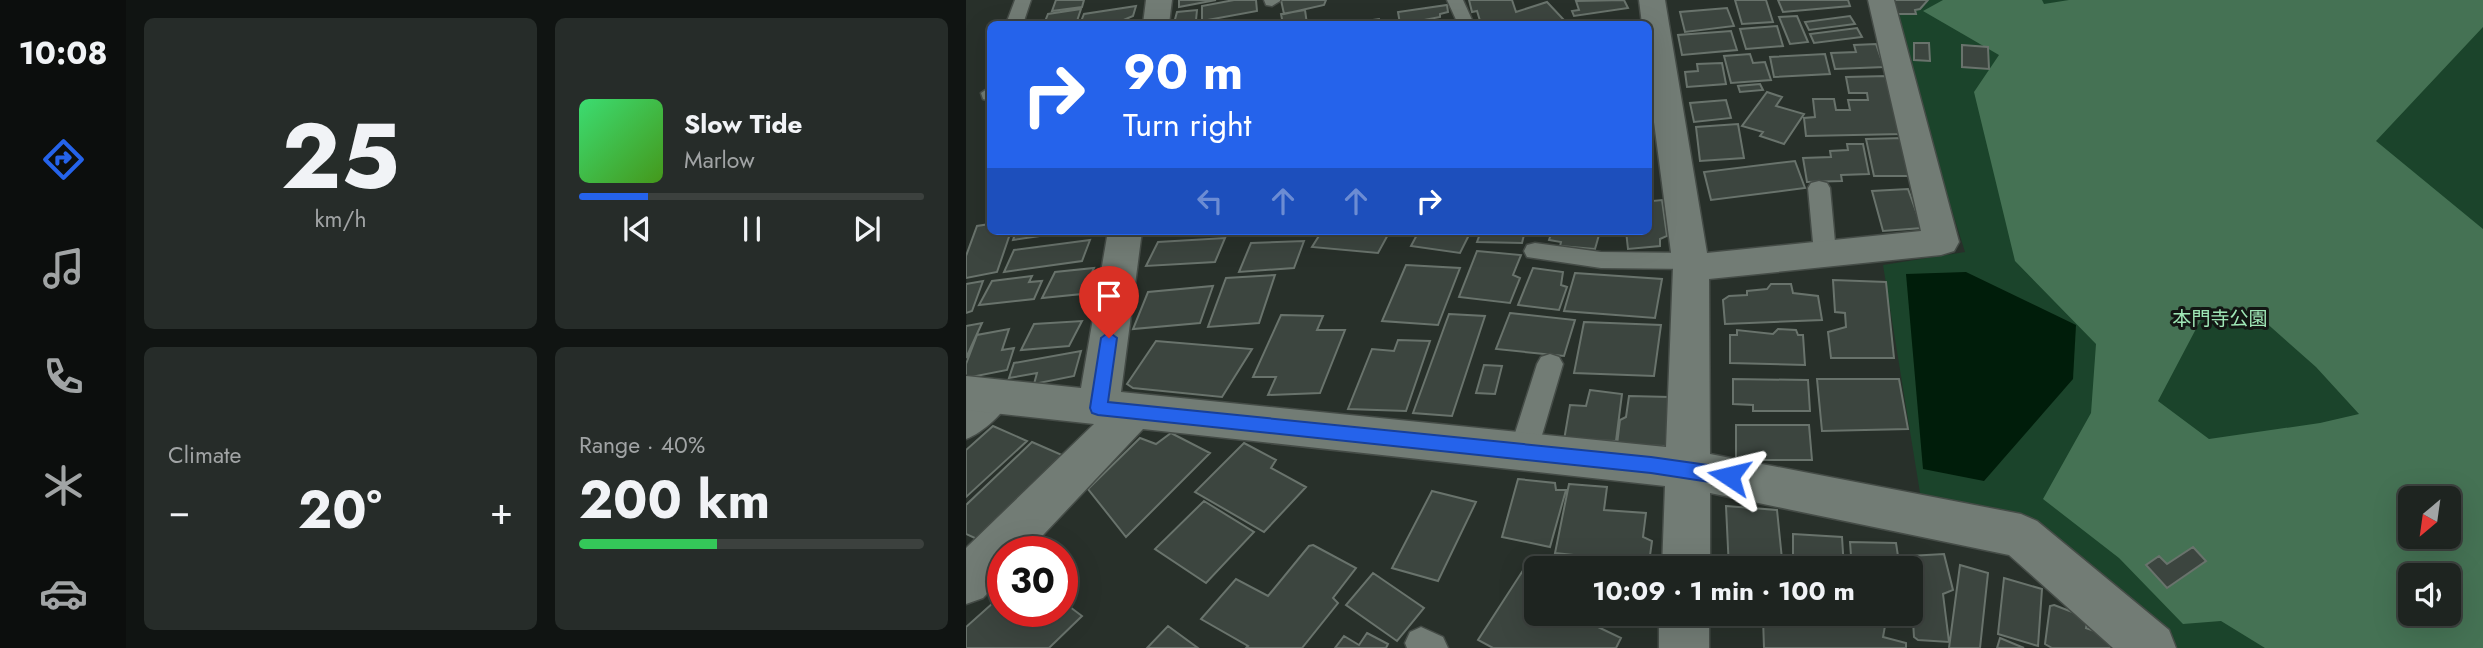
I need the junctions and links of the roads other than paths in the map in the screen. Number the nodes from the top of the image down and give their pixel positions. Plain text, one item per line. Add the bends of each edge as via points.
1 (1023, 0) edge
2 (1159, 0) edge
3 (1455, 0) edge
4 (1652, 0) edge
5 (1881, 0) edge
6 (1016, 21) edge
7 (1156, 21) edge
8 (1465, 21) edge
9 (1655, 60) edge
10 (1819, 188) dead end
11 (1125, 235) edge
12 (1535, 251) dead end
13 (1825, 253) junction
14 (1690, 265) junction
15 (1550, 364) dead end
16 (983, 395) edge
17 (1115, 409) junction
18 (966, 427) edge
19 (1523, 452) junction
20 (1688, 469) junction
21 (1686, 556) edge
22 (966, 581) edge
23 (1684, 626) edge
24 (2150, 647) edge
25 (1684, 648) edge

1 - 6 lane
2 - 7 street
3 - 8 lane
4 - 9 street
5 - 13 street via 1941,242
9 - 14 street
10 - 13 lane
11 - 17 street
12 - 14 lane
13 - 14 street
14 - 20 street
15 - 19 lane
16 - 17 street
16 - 18 lane
17 - 19 street
17 - 22 street
19 - 20 street
20 - 21 street
20 - 24 street via 2021,537
23 - 25 street

